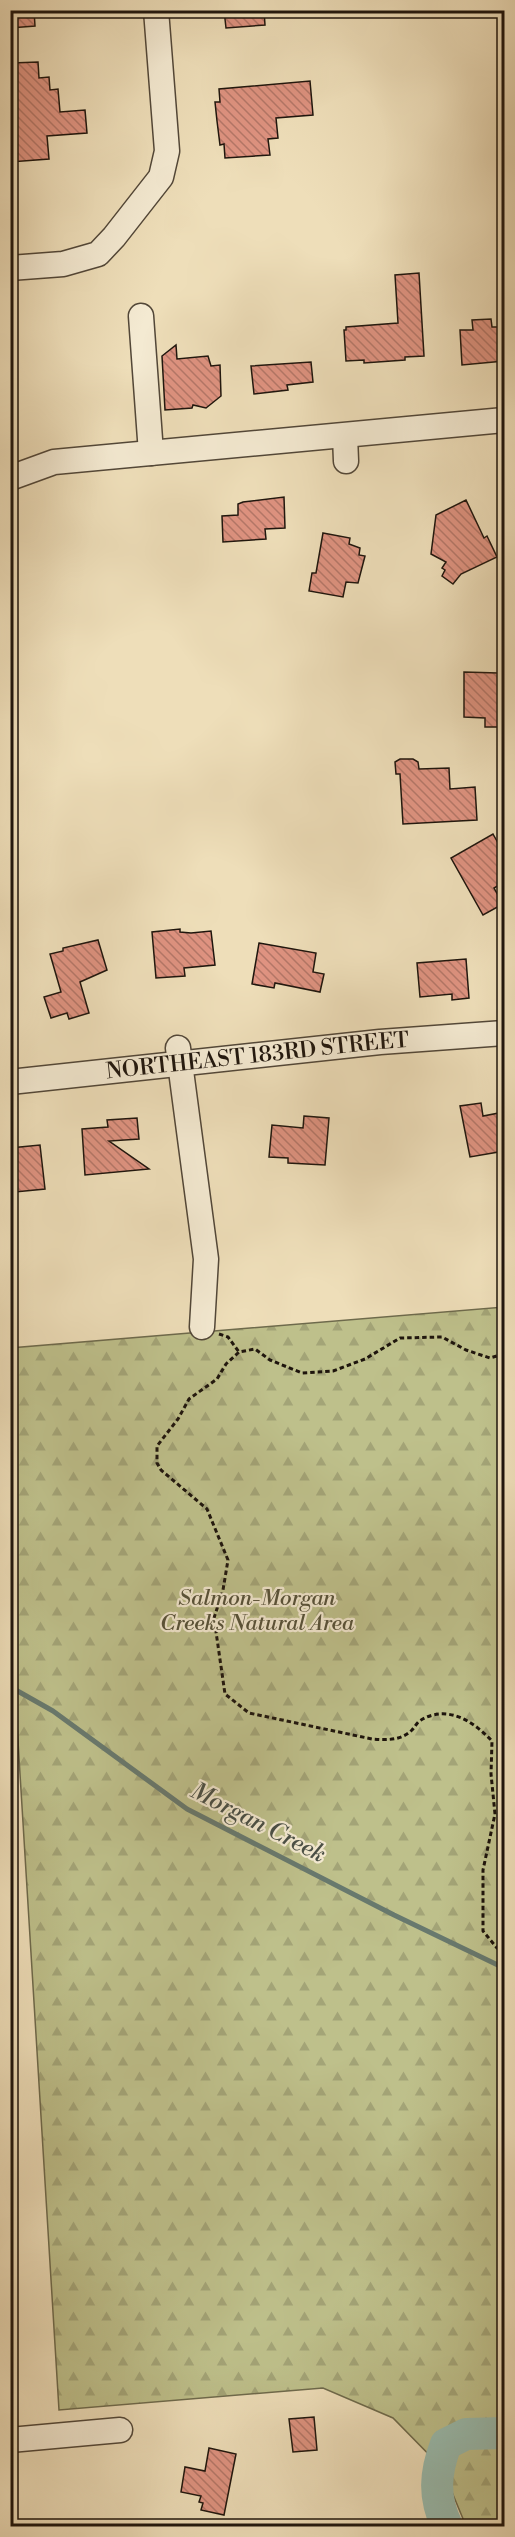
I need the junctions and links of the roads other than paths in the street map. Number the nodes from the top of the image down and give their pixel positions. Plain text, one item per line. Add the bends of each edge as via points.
1 (156, 10) edge
2 (10, 268) edge
3 (141, 316) dead end
4 (504, 420) edge
5 (345, 436) junction
6 (151, 453) junction
7 (346, 461) dead end
8 (11, 474) edge
9 (504, 1033) edge
10 (179, 1055) junction
11 (10, 1082) edge
12 (202, 1327) road end
13 (120, 2430) dead end
14 (10, 2440) edge

1 - 2 street via 167,151 161,177 98,254 63,264
3 - 6 street
4 - 5 street
5 - 6 street
5 - 7 street
6 - 8 street via 54,462
9 - 10 street, NORTHEAST 183RD STREET
10 - 11 street, NORTHEAST 183RD STREET
10 - 12 street via 206,1259
13 - 14 street

